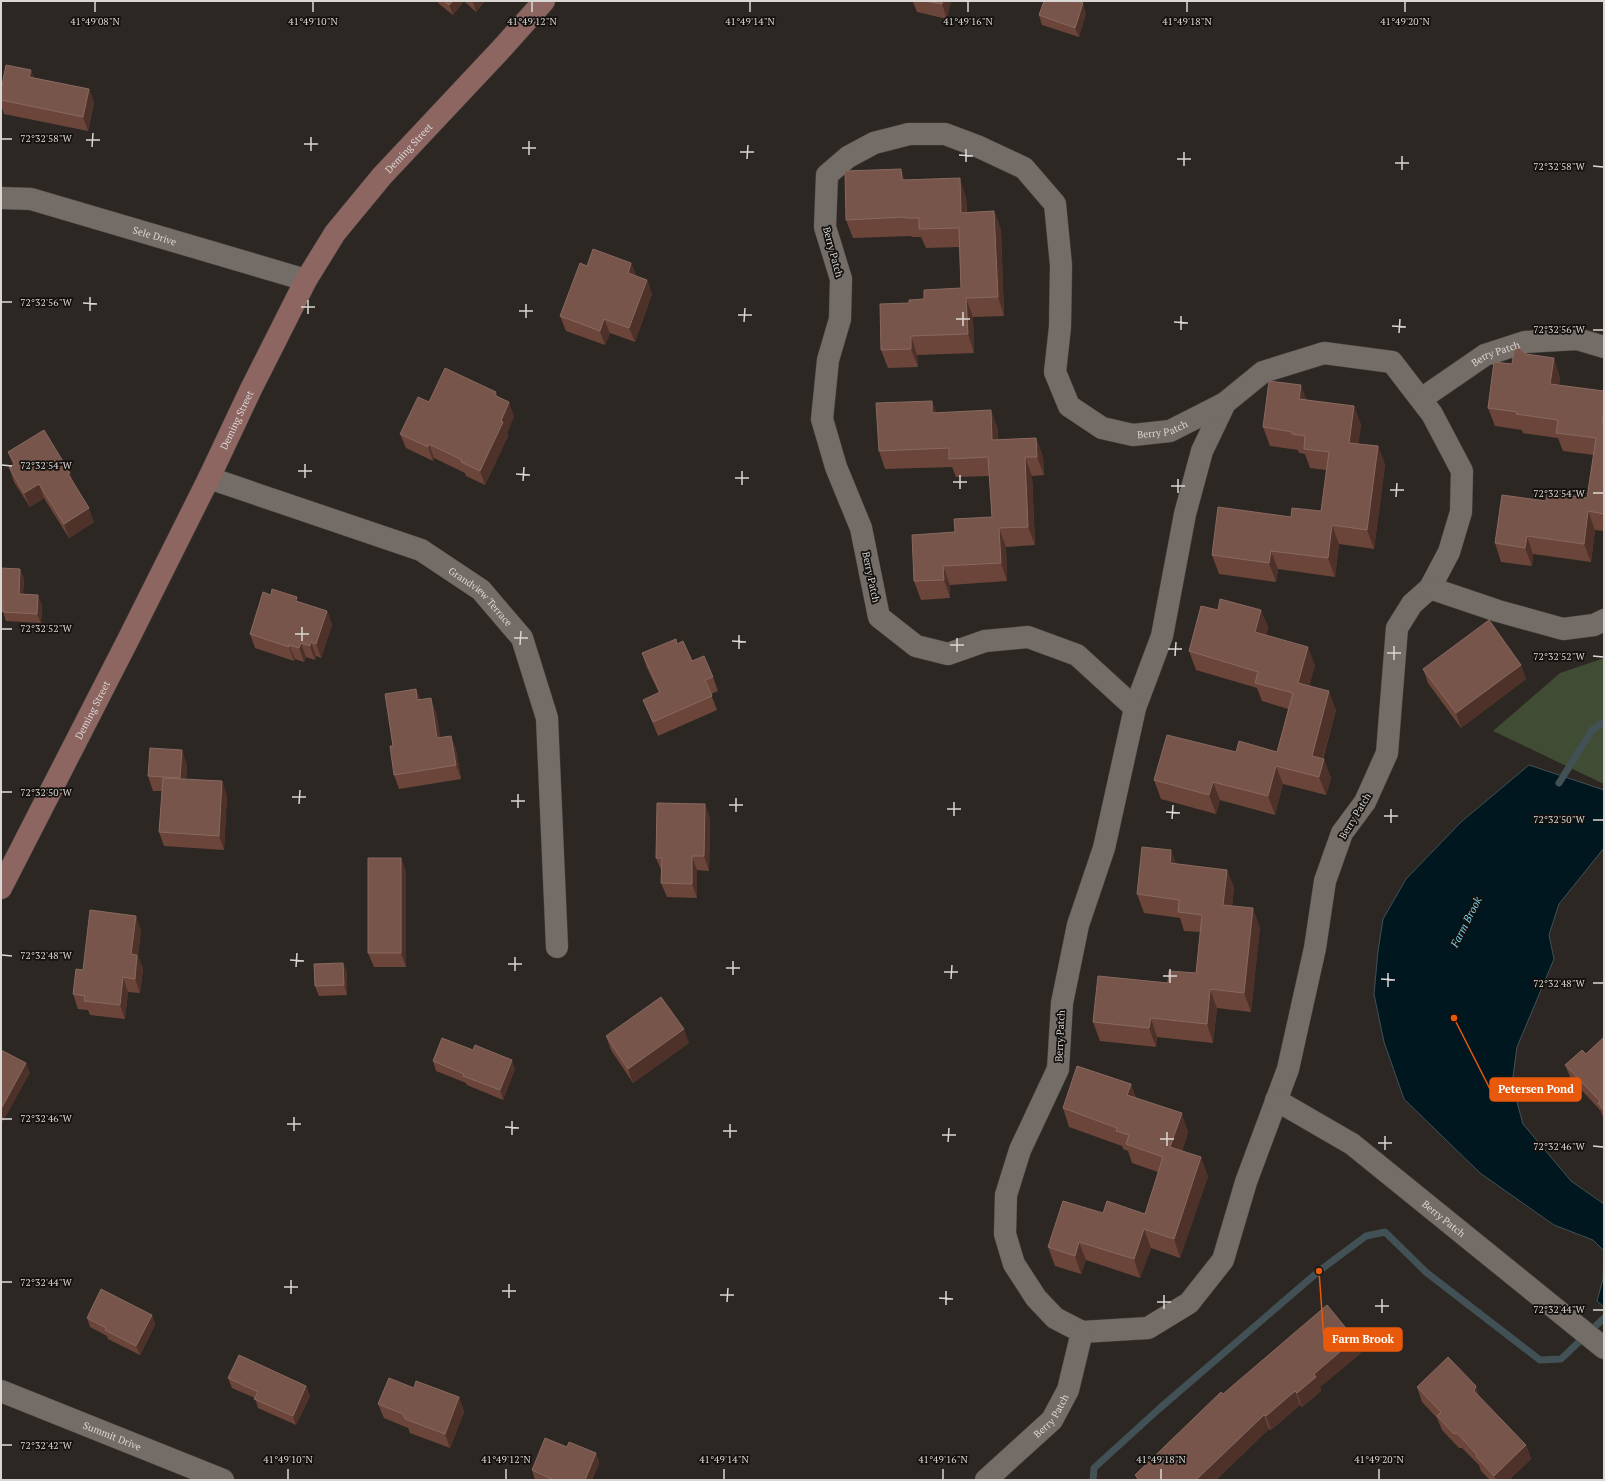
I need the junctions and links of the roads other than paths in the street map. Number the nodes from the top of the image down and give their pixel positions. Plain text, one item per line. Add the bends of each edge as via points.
1 (544, 1) edge
2 (1, 198) edge
3 (306, 280) junction
4 (1604, 346) edge
5 (1421, 399) junction
6 (1225, 403) junction
7 (209, 478) junction
8 (1430, 588) junction
9 (1604, 620) edge
10 (1135, 708) junction
11 (1, 888) edge
12 (557, 947) dead end
13 (1276, 1100) junction
14 (1082, 1332) junction
15 (1603, 1347) edge
16 (1, 1391) edge
17 (223, 1480) edge
18 (986, 1480) edge

1 - 3 street, Deming Street via 382,176 336,232
2 - 3 street, Sele Drive via 31,199
3 - 7 street, Deming Street
4 - 5 street, Berry Patch via 1577,340 1525,342 1484,355
5 - 6 street, Berry Patch via 1392,362 1324,353 1263,372
5 - 8 street, Berry Patch via 1432,414 1462,471 1461,512 1449,552
6 - 10 street, Berry Patch via 1202,450 1185,514 1162,636
6 - 10 street, Berry Patch via 1170,431 1133,436 1102,428 1069,406 1055,372 1060,327 1061,265 1055,204 1024,168 945,134 910,134 874,143 848,156 827,175 824,227 841,279 840,319 828,360 822,419 836,467 861,528 879,617 916,646 948,654 985,641 1028,637 1077,655
7 - 11 street, Deming Street
7 - 12 street, Grandview Terrace via 421,550 481,590 522,638 547,718
8 - 9 street via 1498,611 1564,629 1594,625
8 - 13 street, Berry Patch via 1412,604 1397,628 1387,753 1365,802 1342,832 1325,881 1315,948 1288,1069
10 - 14 street, Berry Patch via 1104,848 1078,925 1062,1003 1058,1069 1020,1150 1006,1195 1005,1234 1014,1264 1036,1298 1055,1318
13 - 14 street, Berry Patch via 1246,1182 1223,1260 1189,1303 1148,1328
13 - 15 street, Berry Patch via 1352,1144
14 - 18 street, Berry Patch via 1068,1390 1052,1420
16 - 17 street, Summit Drive

